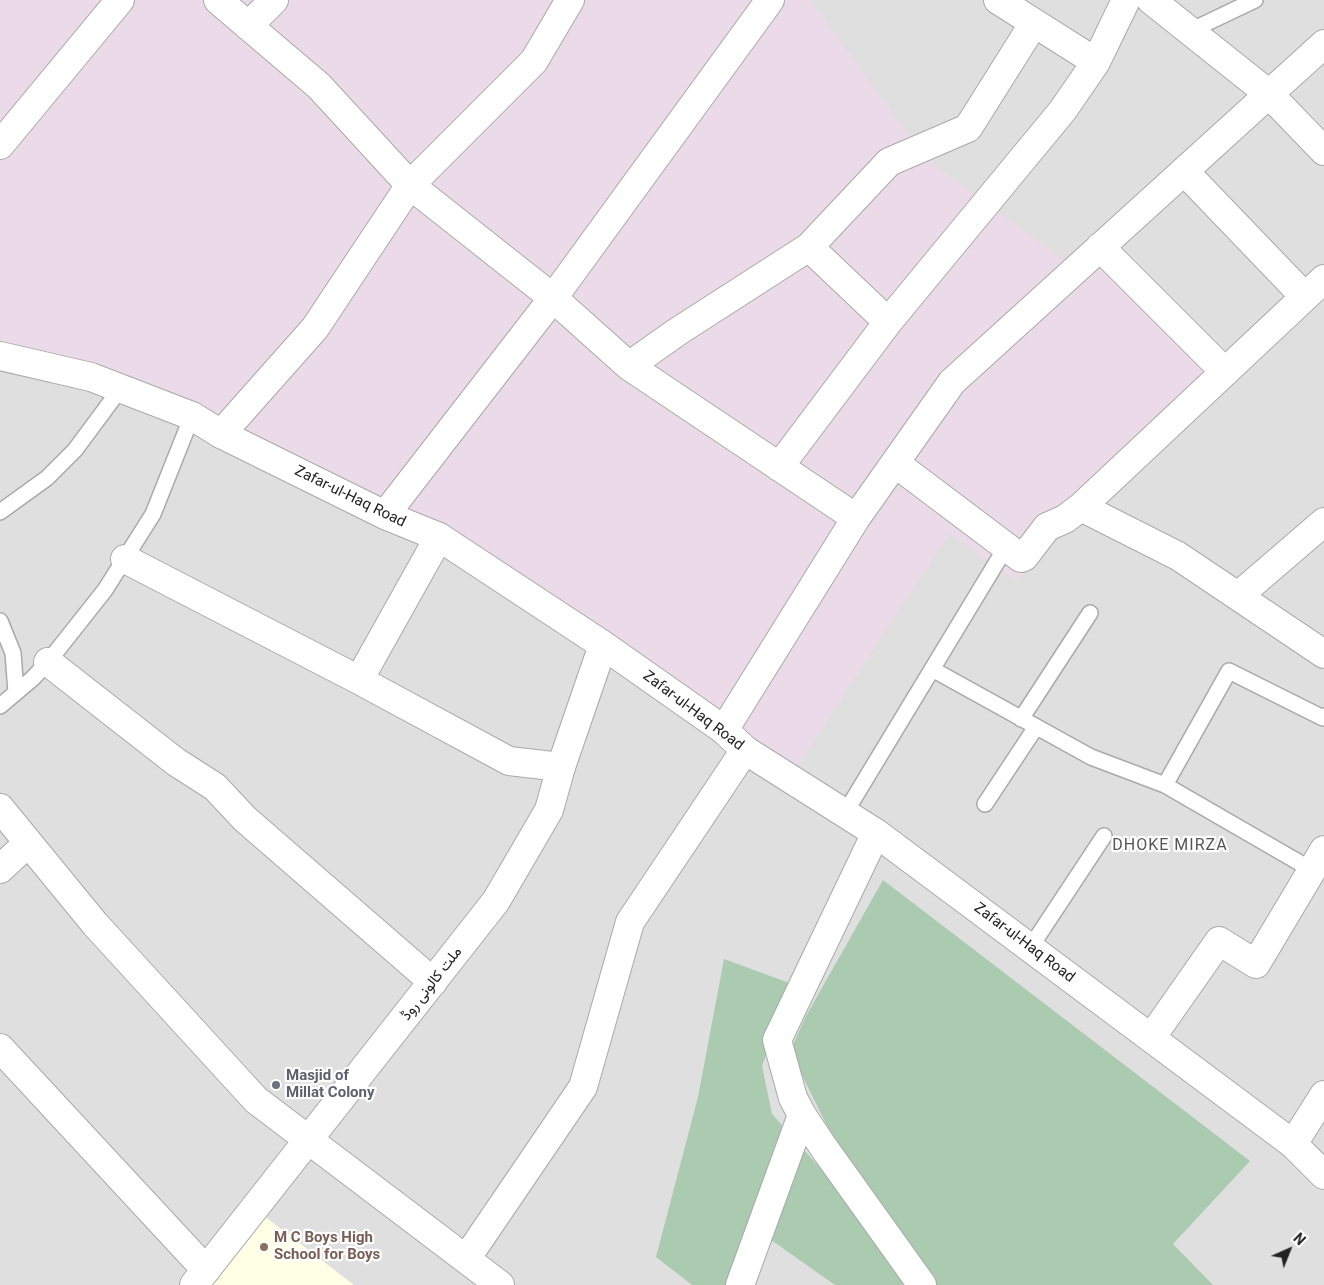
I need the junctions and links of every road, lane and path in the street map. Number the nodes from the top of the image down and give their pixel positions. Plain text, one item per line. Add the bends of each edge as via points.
1 (120, 0) edge
2 (218, 0) edge
3 (274, 0) edge
4 (570, 0) edge
5 (770, 0) edge
6 (998, 0) edge
7 (1126, 0) edge
8 (1151, 0) edge
9 (1255, 0) edge
10 (1034, 23) junction
11 (248, 26) junction
12 (1190, 31) junction
13 (1324, 44) edge
14 (1096, 62) junction
15 (1269, 94) junction
16 (0, 144) edge
17 (1324, 151) edge
18 (1184, 171) junction
19 (410, 185) junction
20 (809, 247) junction
21 (1100, 247) junction
22 (1314, 288) edge
23 (553, 298) junction
24 (888, 322) junction
25 (0, 356) edge
26 (629, 366) junction
27 (1225, 372) junction
28 (121, 388) junction
29 (192, 416) junction
30 (221, 434) junction
31 (895, 463) junction
32 (779, 467) junction
33 (1081, 507) junction
34 (0, 512) edge
35 (384, 515) junction
36 (856, 518) junction
37 (1324, 522) edge
38 (439, 538) junction
39 (1006, 546) junction
40 (125, 559) junction
41 (1238, 596) junction
42 (1090, 613) dead end
43 (0, 621) edge
44 (603, 645) junction
45 (1324, 654) edge
46 (48, 662) junction
47 (932, 669) junction
48 (359, 680) junction
49 (16, 692) junction
50 (0, 706) edge
51 (1324, 716) edge
52 (1021, 719) junction
53 (1036, 727) junction
54 (724, 730) junction
55 (745, 750) junction
56 (561, 767) junction
57 (1165, 785) junction
58 (985, 804) dead end
59 (0, 808) edge
60 (845, 813) junction
61 (876, 833) junction
62 (1104, 836) dead end
63 (28, 842) junction
64 (1318, 860) edge
65 (0, 869) edge
66 (1030, 948) junction
67 (433, 982) junction
68 (1151, 1038) junction
69 (0, 1048) edge
70 (1324, 1094) edge
71 (802, 1115) junction
72 (309, 1140) junction
73 (1292, 1144) junction
74 (1324, 1176) edge
75 (466, 1259) junction
76 (200, 1278) edge
77 (500, 1285) edge
78 (740, 1285) edge
79 (922, 1285) edge

1 - 16 street
2 - 11 street
3 - 11 street
4 - 19 street via 534,62
5 - 23 street
6 - 10 street
7 - 14 street
8 - 12 street
9 - 12 lane
10 - 14 street
10 - 20 street via 968,128 889,162
11 - 19 street via 319,86
12 - 15 street
13 - 15 street
14 - 24 street via 1063,110
15 - 17 street
15 - 18 street
18 - 21 street
18 - 22 street
19 - 23 street
19 - 30 street via 315,328
20 - 24 street
20 - 26 street
21 - 27 street
21 - 31 street via 952,382
22 - 27 street
23 - 26 street
23 - 35 street
24 - 32 street
25 - 28 street, Zafar-ul-Haq Road via 91,377
26 - 32 street
27 - 33 street
28 - 29 street, Zafar-ul-Haq Road
28 - 34 lane via 75,450 47,478
29 - 30 street, Zafar-ul-Haq Road
29 - 40 lane via 153,514
30 - 35 street, Zafar-ul-Haq Road
31 - 36 street
31 - 39 street
32 - 36 street
33 - 39 street via 1047,527 1024,557 1020,558
33 - 41 street via 1178,556
35 - 38 street, Zafar-ul-Haq Road
36 - 54 street
37 - 41 street
38 - 44 street, Zafar-ul-Haq Road
38 - 48 street
39 - 47 lane
40 - 46 lane via 105,590
40 - 48 street
41 - 45 street
42 - 52 lane
43 - 49 lane via 13,653
44 - 54 street, Zafar-ul-Haq Road
44 - 56 street, ملت کالونی روڈ
46 - 49 lane
46 - 67 street via 176,762 215,786 245,819
47 - 52 lane
47 - 60 lane
48 - 56 street via 509,761
49 - 50 lane
51 - 57 lane via 1229,671
52 - 53 lane
53 - 57 lane via 1090,758
53 - 58 lane
54 - 55 street, Zafar-ul-Haq Road
55 - 60 street, Zafar-ul-Haq Road
55 - 75 street via 630,922 583,1087
56 - 67 street, ملت کالونی روڈ via 549,810 496,901
57 - 64 lane
59 - 63 street
60 - 61 street, Zafar-ul-Haq Road
61 - 66 street, Zafar-ul-Haq Road
61 - 71 street via 777,1040 793,1098
62 - 66 lane
63 - 65 street
63 - 72 street via 95,924 256,1100
64 - 68 street via 1256,964 1219,941
66 - 68 street, Zafar-ul-Haq Road
67 - 72 street, ملت کالونی روڈ
68 - 73 street, Zafar-ul-Haq Road
69 - 76 street
70 - 73 street
71 - 78 street
71 - 79 street
72 - 75 street
72 - 76 street, ملت کالونی روڈ
73 - 74 street, Zafar-ul-Haq Road
75 - 77 street

